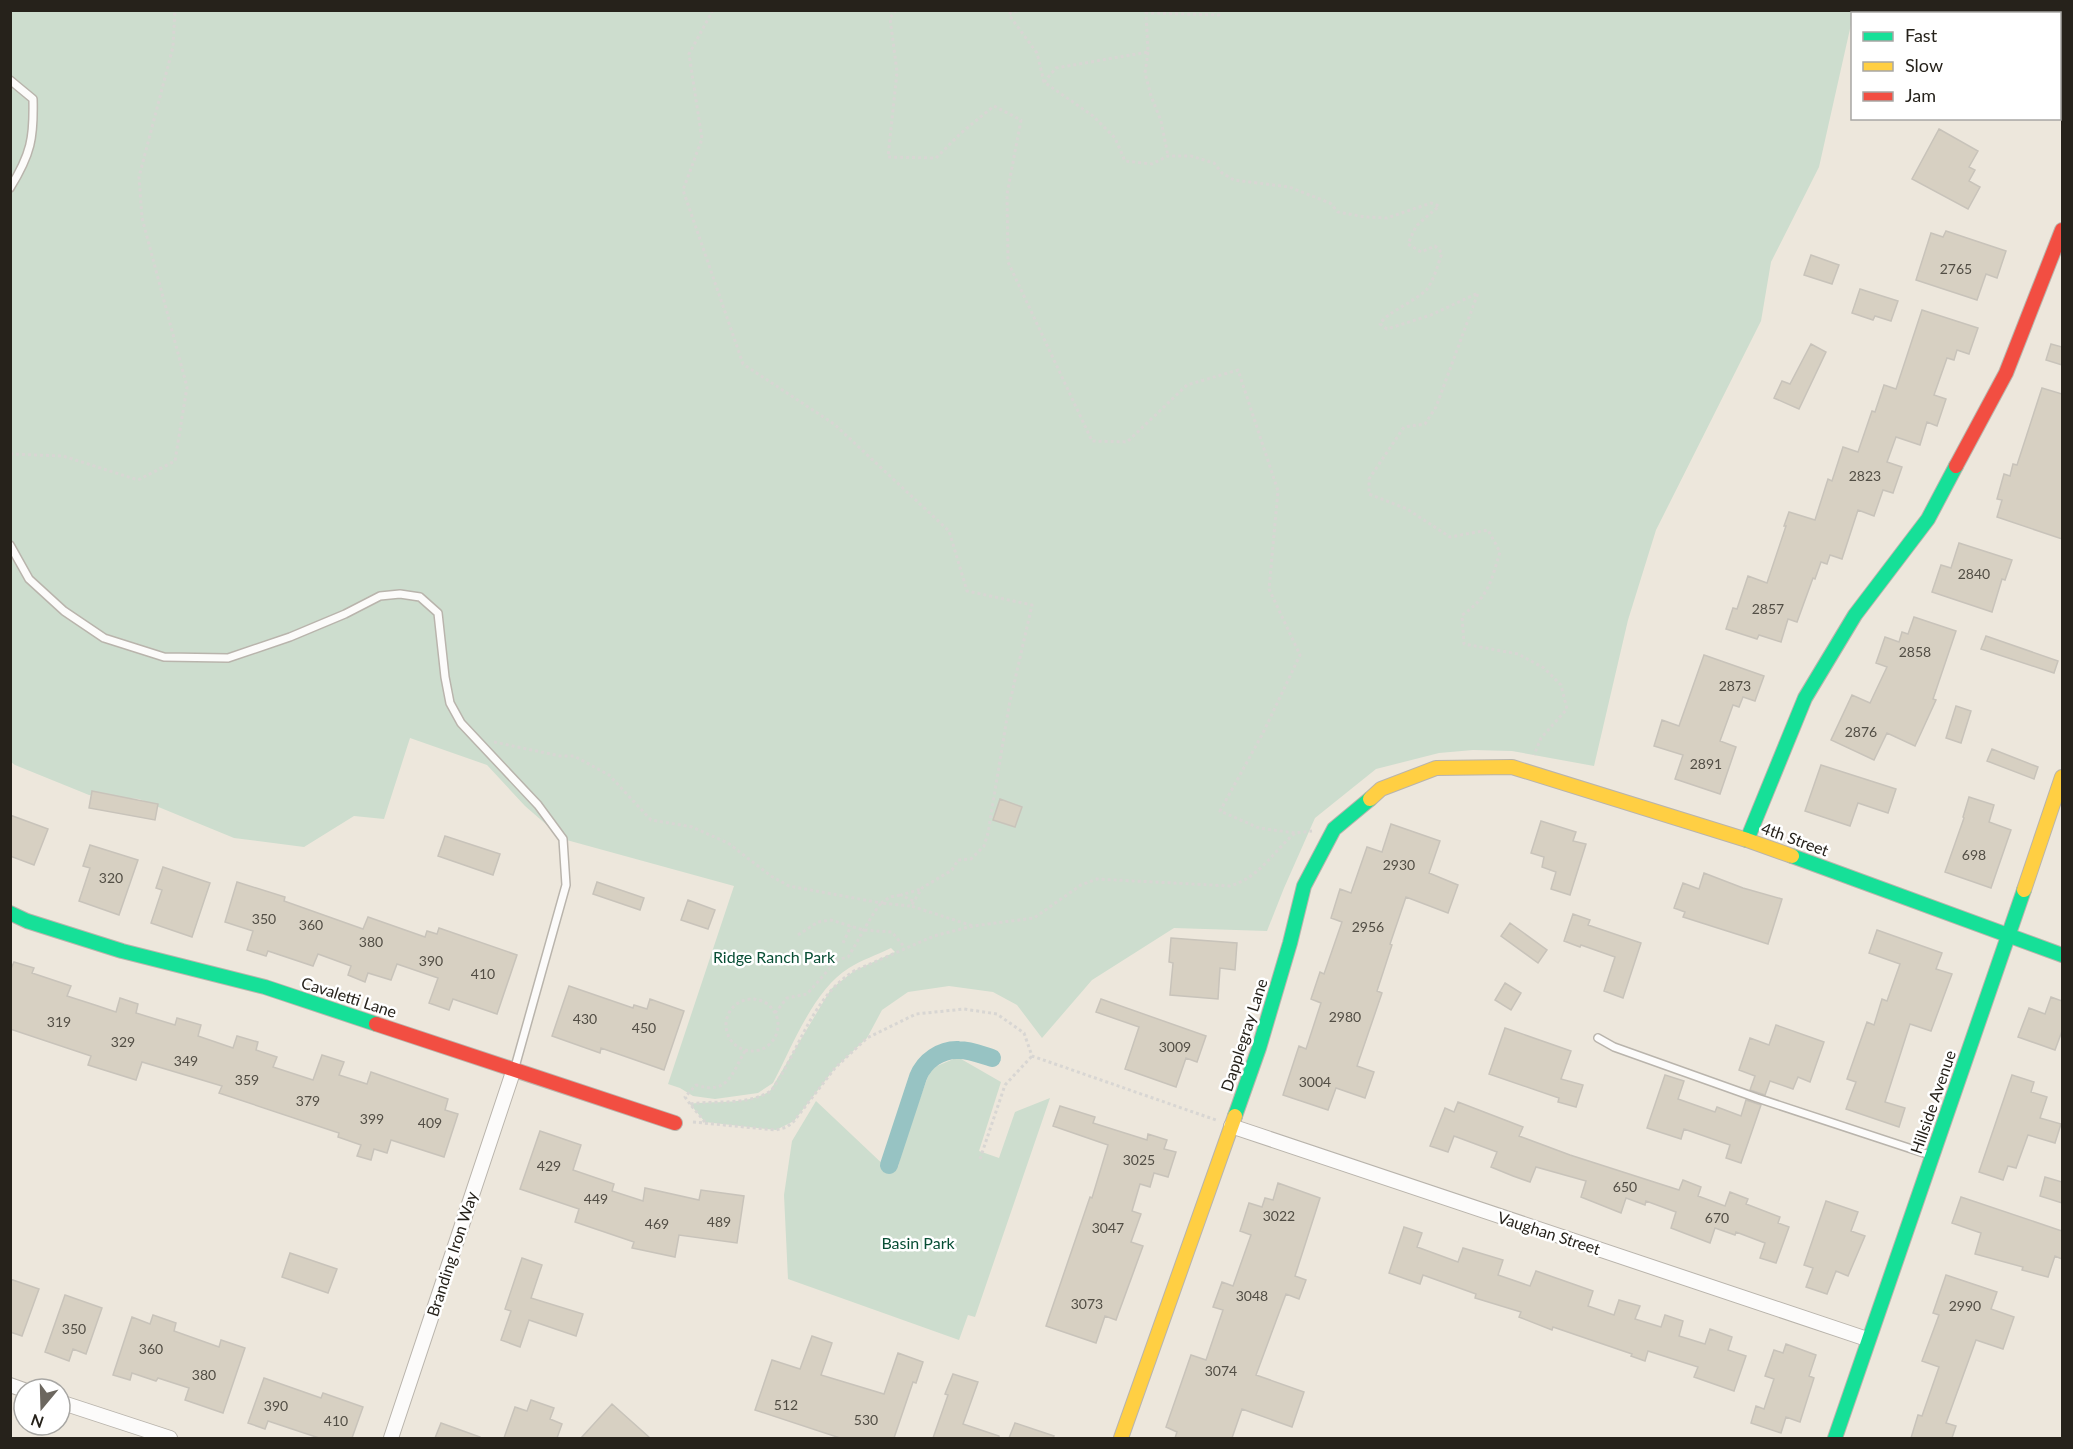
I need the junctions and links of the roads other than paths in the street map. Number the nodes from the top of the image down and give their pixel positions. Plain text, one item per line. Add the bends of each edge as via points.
1 (10, 80) edge
2 (10, 188) edge
3 (2062, 230) edge
4 (10, 545) edge
5 (1512, 766) joint
6 (2062, 777) edge
7 (1748, 840) junction
8 (10, 913) edge
9 (2010, 936) junction
10 (2062, 955) edge
11 (1598, 1038) dead end
12 (514, 1069) junction
13 (675, 1123) road end
14 (1231, 1126) junction
15 (1932, 1156) junction
16 (1867, 1339) junction
17 (72, 1406) edge
18 (170, 1438) edge
19 (391, 1438) edge
20 (1121, 1438) edge
21 (1835, 1438) edge

1 - 2 lane via 33,99 34,123 29,155
3 - 7 street via 2006,373 1928,519 1855,615 1805,698
4 - 12 lane via 29,579 64,611 104,638 164,657 228,658 345,615 380,596 420,597 438,613 450,704 461,723 538,805 563,839 566,885
5 - 7 street, 4th Street
5 - 14 street, Dapplegray Lane via 1436,768 1381,789 1334,829 1304,886 1290,943
6 - 9 street, Hillside Avenue
7 - 9 street, 4th Street
8 - 12 street, Cavaletti Lane via 122,951 264,987
9 - 10 street, 4th Street
9 - 15 street, Hillside Avenue
11 - 15 lane via 1757,1098
12 - 13 street, Cavaletti Lane
12 - 19 street, Branding Iron Way
14 - 16 street, Vaughan Street
14 - 20 street, Dapplegray Lane
15 - 16 street, Hillside Avenue
16 - 21 street, Hillside Avenue
17 - 18 street

